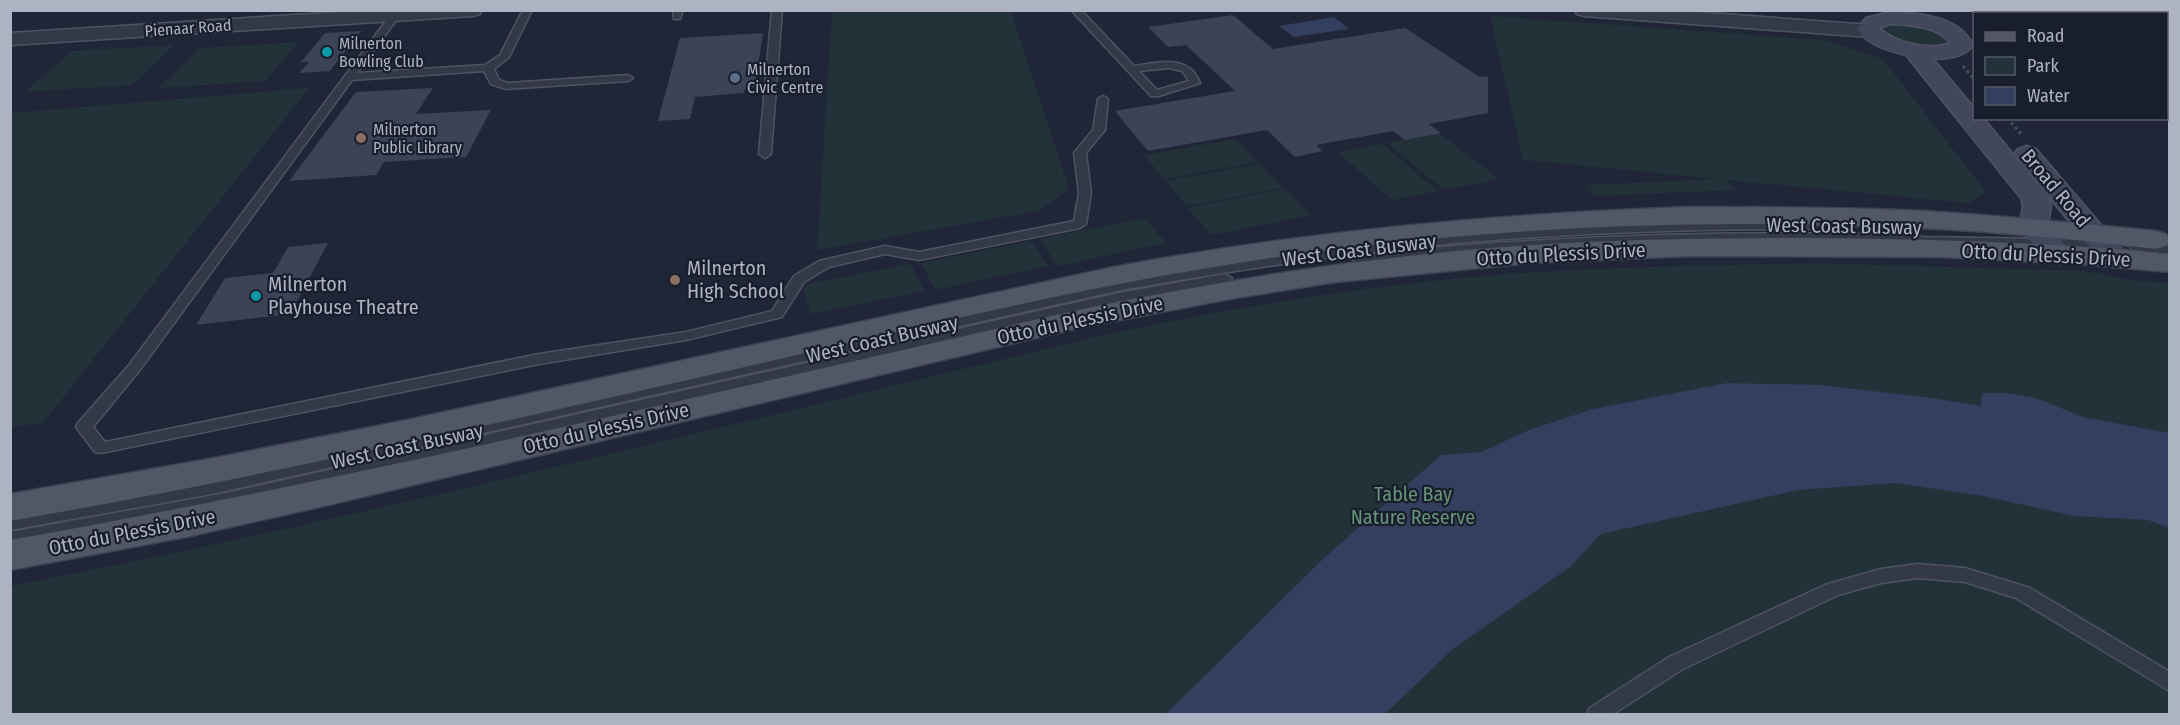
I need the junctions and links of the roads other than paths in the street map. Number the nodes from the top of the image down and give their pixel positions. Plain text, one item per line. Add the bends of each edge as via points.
1 (473, 10) edge
2 (528, 10) edge
3 (777, 10) edge
4 (1075, 10) edge
5 (1584, 10) edge
6 (395, 15) junction
7 (1898, 15) edge
8 (1870, 32) junction
9 (10, 39) edge
10 (1967, 39) edge
11 (1927, 51) junction
12 (488, 68) junction
13 (1132, 69) junction
14 (350, 77) junction
15 (628, 78) dead end
16 (1973, 91) edge
17 (1103, 99) dead end
18 (1973, 116) edge
19 (1976, 120) edge
20 (1999, 120) edge
21 (1995, 147) junction
22 (2024, 151) junction
23 (765, 154) dead end
24 (1917, 239) junction
25 (2045, 239) junction
26 (2169, 242) edge
27 (2106, 244) junction
28 (1987, 250) junction
29 (2169, 250) edge
30 (2169, 263) edge
31 (10, 508) edge
32 (10, 524) edge
33 (10, 539) edge
34 (10, 555) edge
35 (2169, 683) edge
36 (1597, 714) edge

1 - 6 street, Pienaar Road
2 - 12 lane via 504,57
3 - 23 lane
4 - 13 lane
5 - 8 street
6 - 9 street, Pienaar Road
6 - 14 lane
7 - 8 street via 1870,23
7 - 10 street via 1942,27
8 - 11 street via 1887,42
10 - 11 street via 1959,48
11 - 16 street
11 - 18 street, Broad Road
12 - 14 lane
12 - 15 lane via 495,82 507,86
13 - 13 lane via 1155,93 1195,83 1177,65
14 - 17 lane via 134,368 84,427 101,448 539,359 687,336 777,314 799,279 824,264 885,250 920,256 1080,224 1085,193 1080,153 1099,130
19 - 21 street, Broad Road
20 - 22 street, Broad Road
21 - 22 street
21 - 25 street, Broad Road via 2034,196
22 - 27 street, Broad Road
24 - 25 lane, West Coast Busway
24 - 28 lane, West Coast Busway
24 - 33 lane, West Coast Busway via 1655,238 1538,243 1432,251 1255,273 1097,302 226,499
25 - 27 main road, Otto du Plessis Drive
25 - 28 main road, Otto du Plessis Drive
25 - 31 main road, Otto du Plessis Drive via 1918,218 1700,216 1518,223 1324,242 1123,274 272,461
25 - 32 lane, West Coast Busway via 1848,225 1618,227 1502,233 1297,256 1121,286 329,463
26 - 27 main road, Otto du Plessis Drive
27 - 29 lane
27 - 30 main road, Otto du Plessis Drive
28 - 34 main road, Otto du Plessis Drive via 1618,249 1456,260 1205,293 312,496
35 - 36 lane via 2023,593 1965,575 1918,571 1881,576 1832,590 1676,663

